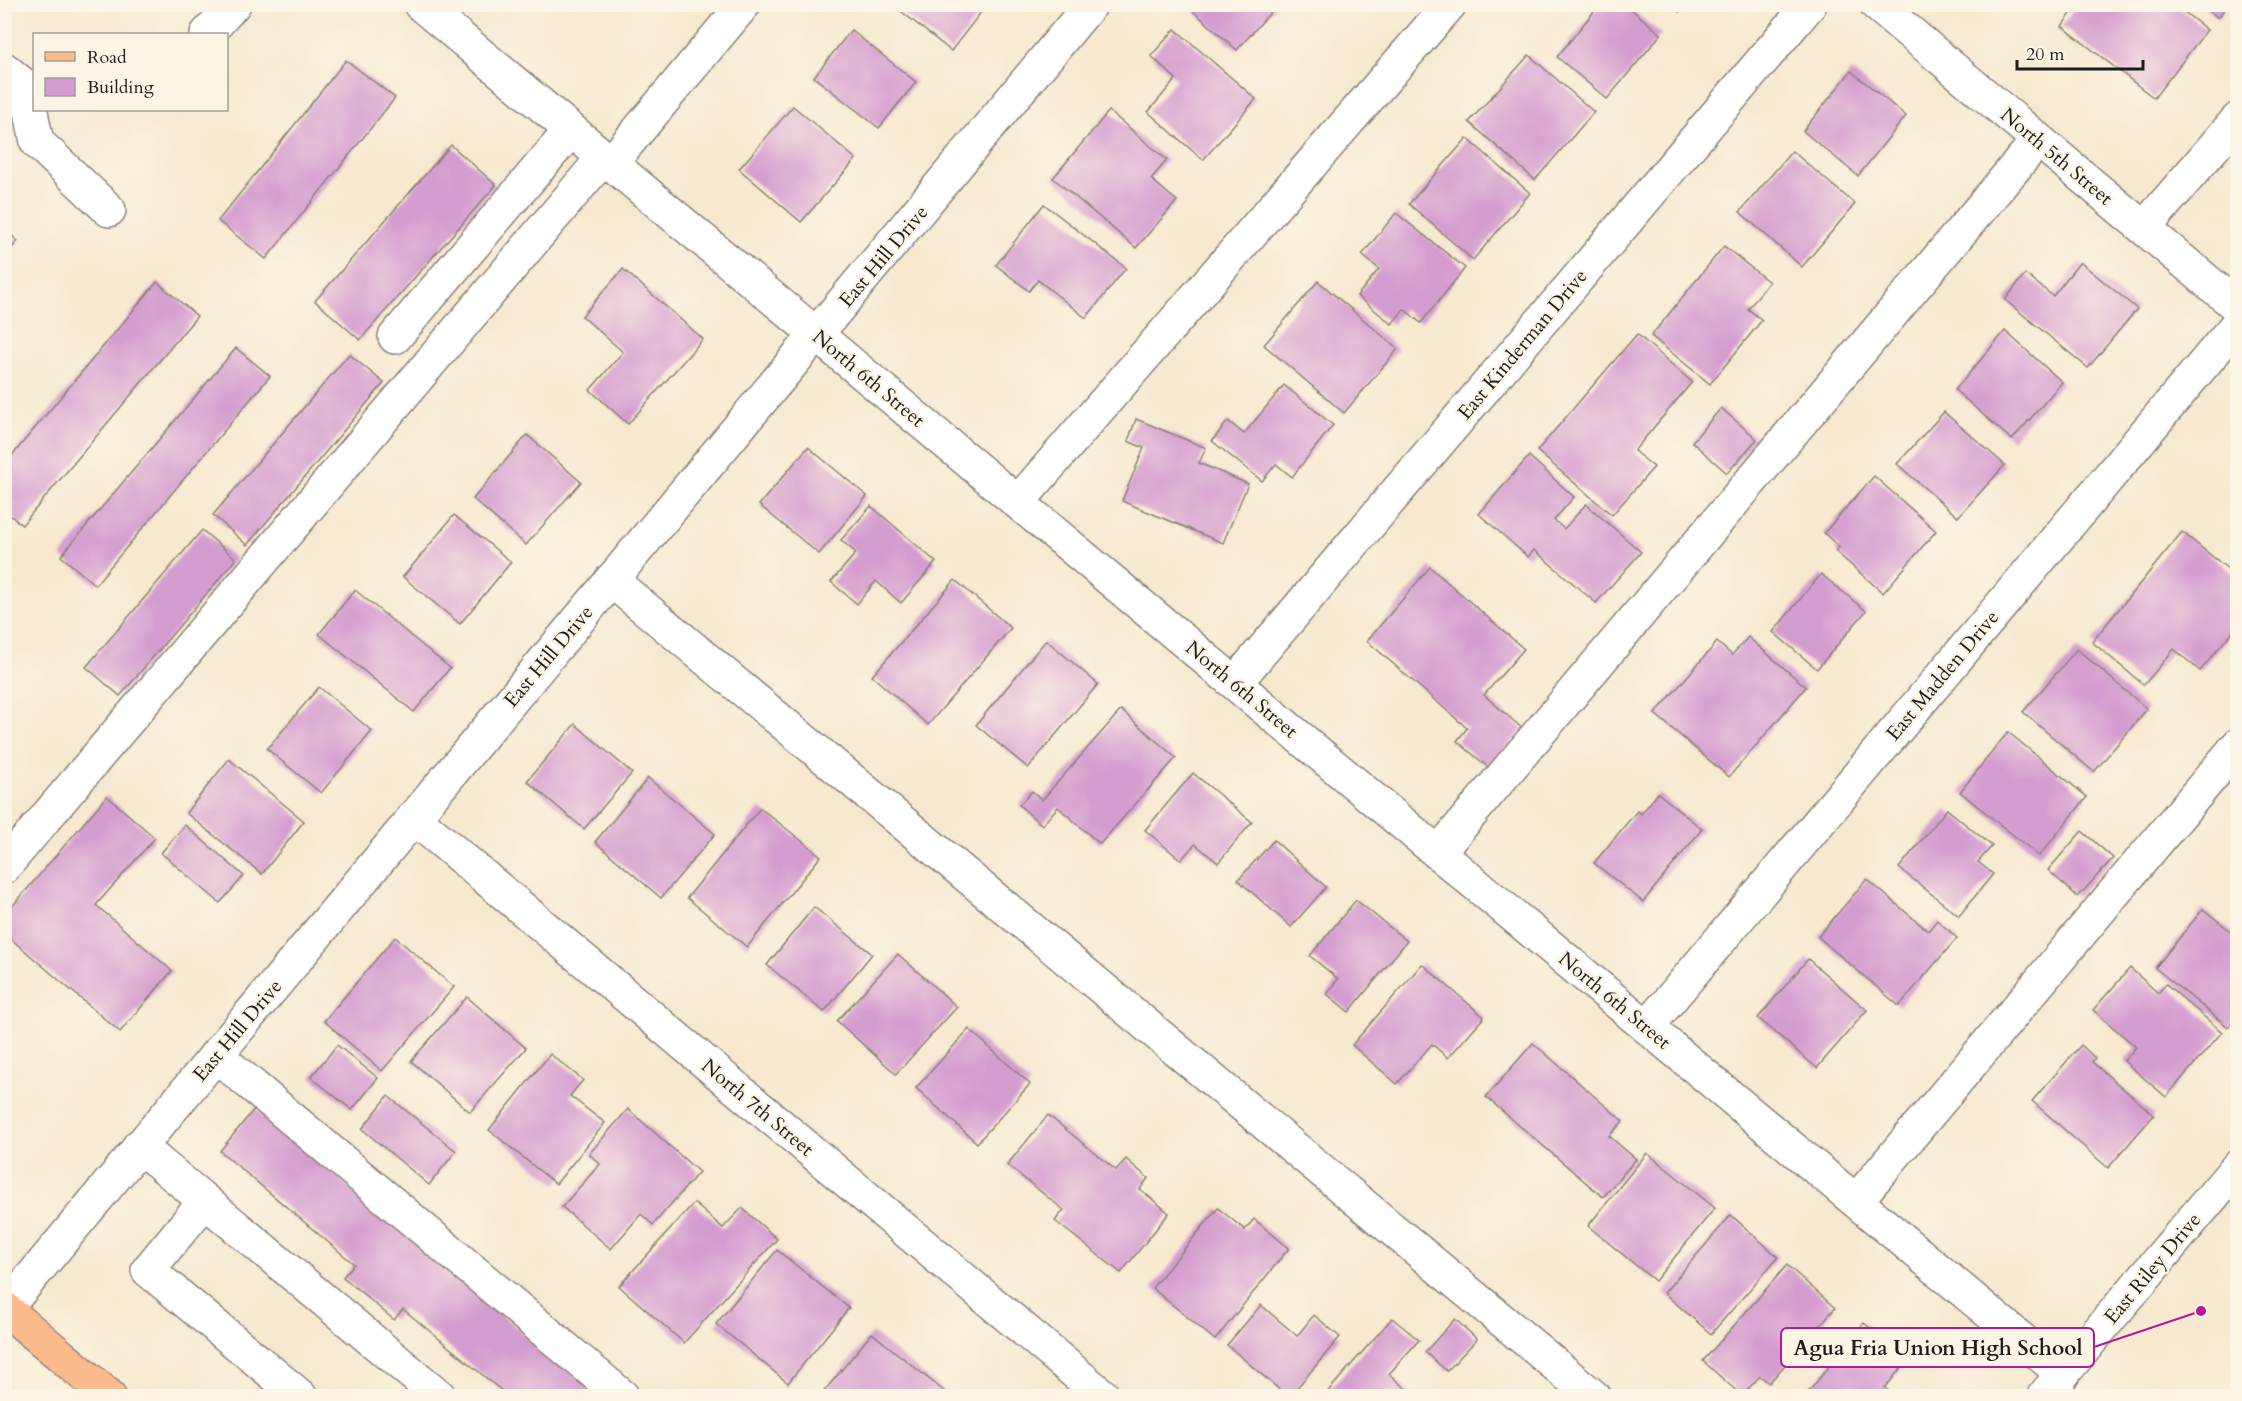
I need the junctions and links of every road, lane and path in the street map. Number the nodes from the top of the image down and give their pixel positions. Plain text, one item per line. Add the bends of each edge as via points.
1 (234, 4) edge
2 (420, 4) edge
3 (744, 4) edge
4 (1091, 4) edge
5 (1450, 4) edge
6 (1810, 4) edge
7 (1876, 4) edge
8 (208, 33) edge
9 (4, 69) edge
10 (2238, 119) edge
11 (571, 130) junction
12 (2038, 140) junction
13 (608, 160) junction
14 (109, 210) dead end
15 (2144, 228) junction
16 (2238, 307) edge
17 (2238, 324) edge
18 (817, 335) junction
19 (395, 337) dead end
20 (1018, 502) junction
21 (611, 580) junction
22 (1235, 683) junction
23 (2238, 745) edge
24 (414, 817) junction
25 (1438, 853) junction
26 (4, 867) edge
27 (1647, 1027) junction
28 (216, 1055) junction
29 (139, 1146) junction
30 (2238, 1166) edge
31 (205, 1201) junction
32 (1856, 1201) junction
33 (5, 1309) edge
34 (2054, 1385) edge
35 (110, 1396) edge
36 (300, 1396) edge
37 (439, 1396) edge
38 (622, 1396) edge
39 (1103, 1396) edge
40 (1593, 1396) edge

1 - 8 street
2 - 11 street, North 6th Street
3 - 13 street
4 - 18 street, East Hill Drive
5 - 20 street
6 - 22 street, East Kinderman Drive
7 - 12 street, North 5th Street
9 - 14 street via 26,87 37,142
10 - 15 street
11 - 13 street, North 6th Street
11 - 19 street
12 - 15 street, North 5th Street
12 - 25 street
13 - 18 street, North 6th Street
13 - 26 street
15 - 16 street, North 5th Street
17 - 27 street, East Madden Drive
18 - 20 street, North 6th Street
18 - 21 street, East Hill Drive
20 - 22 street, North 6th Street
21 - 24 street, East Hill Drive
21 - 40 street
22 - 25 street, North 6th Street
23 - 32 street
24 - 28 street, East Hill Drive
24 - 39 street, North 7th Street
25 - 27 street, North 6th Street
27 - 32 street, North 6th Street
28 - 29 street, East Hill Drive
28 - 38 street
29 - 31 street
29 - 33 street, East Hill Drive
30 - 34 street, East Riley Drive
31 - 36 street via 148,1270
31 - 37 street
32 - 34 street, North 6th Street
33 - 35 main road

